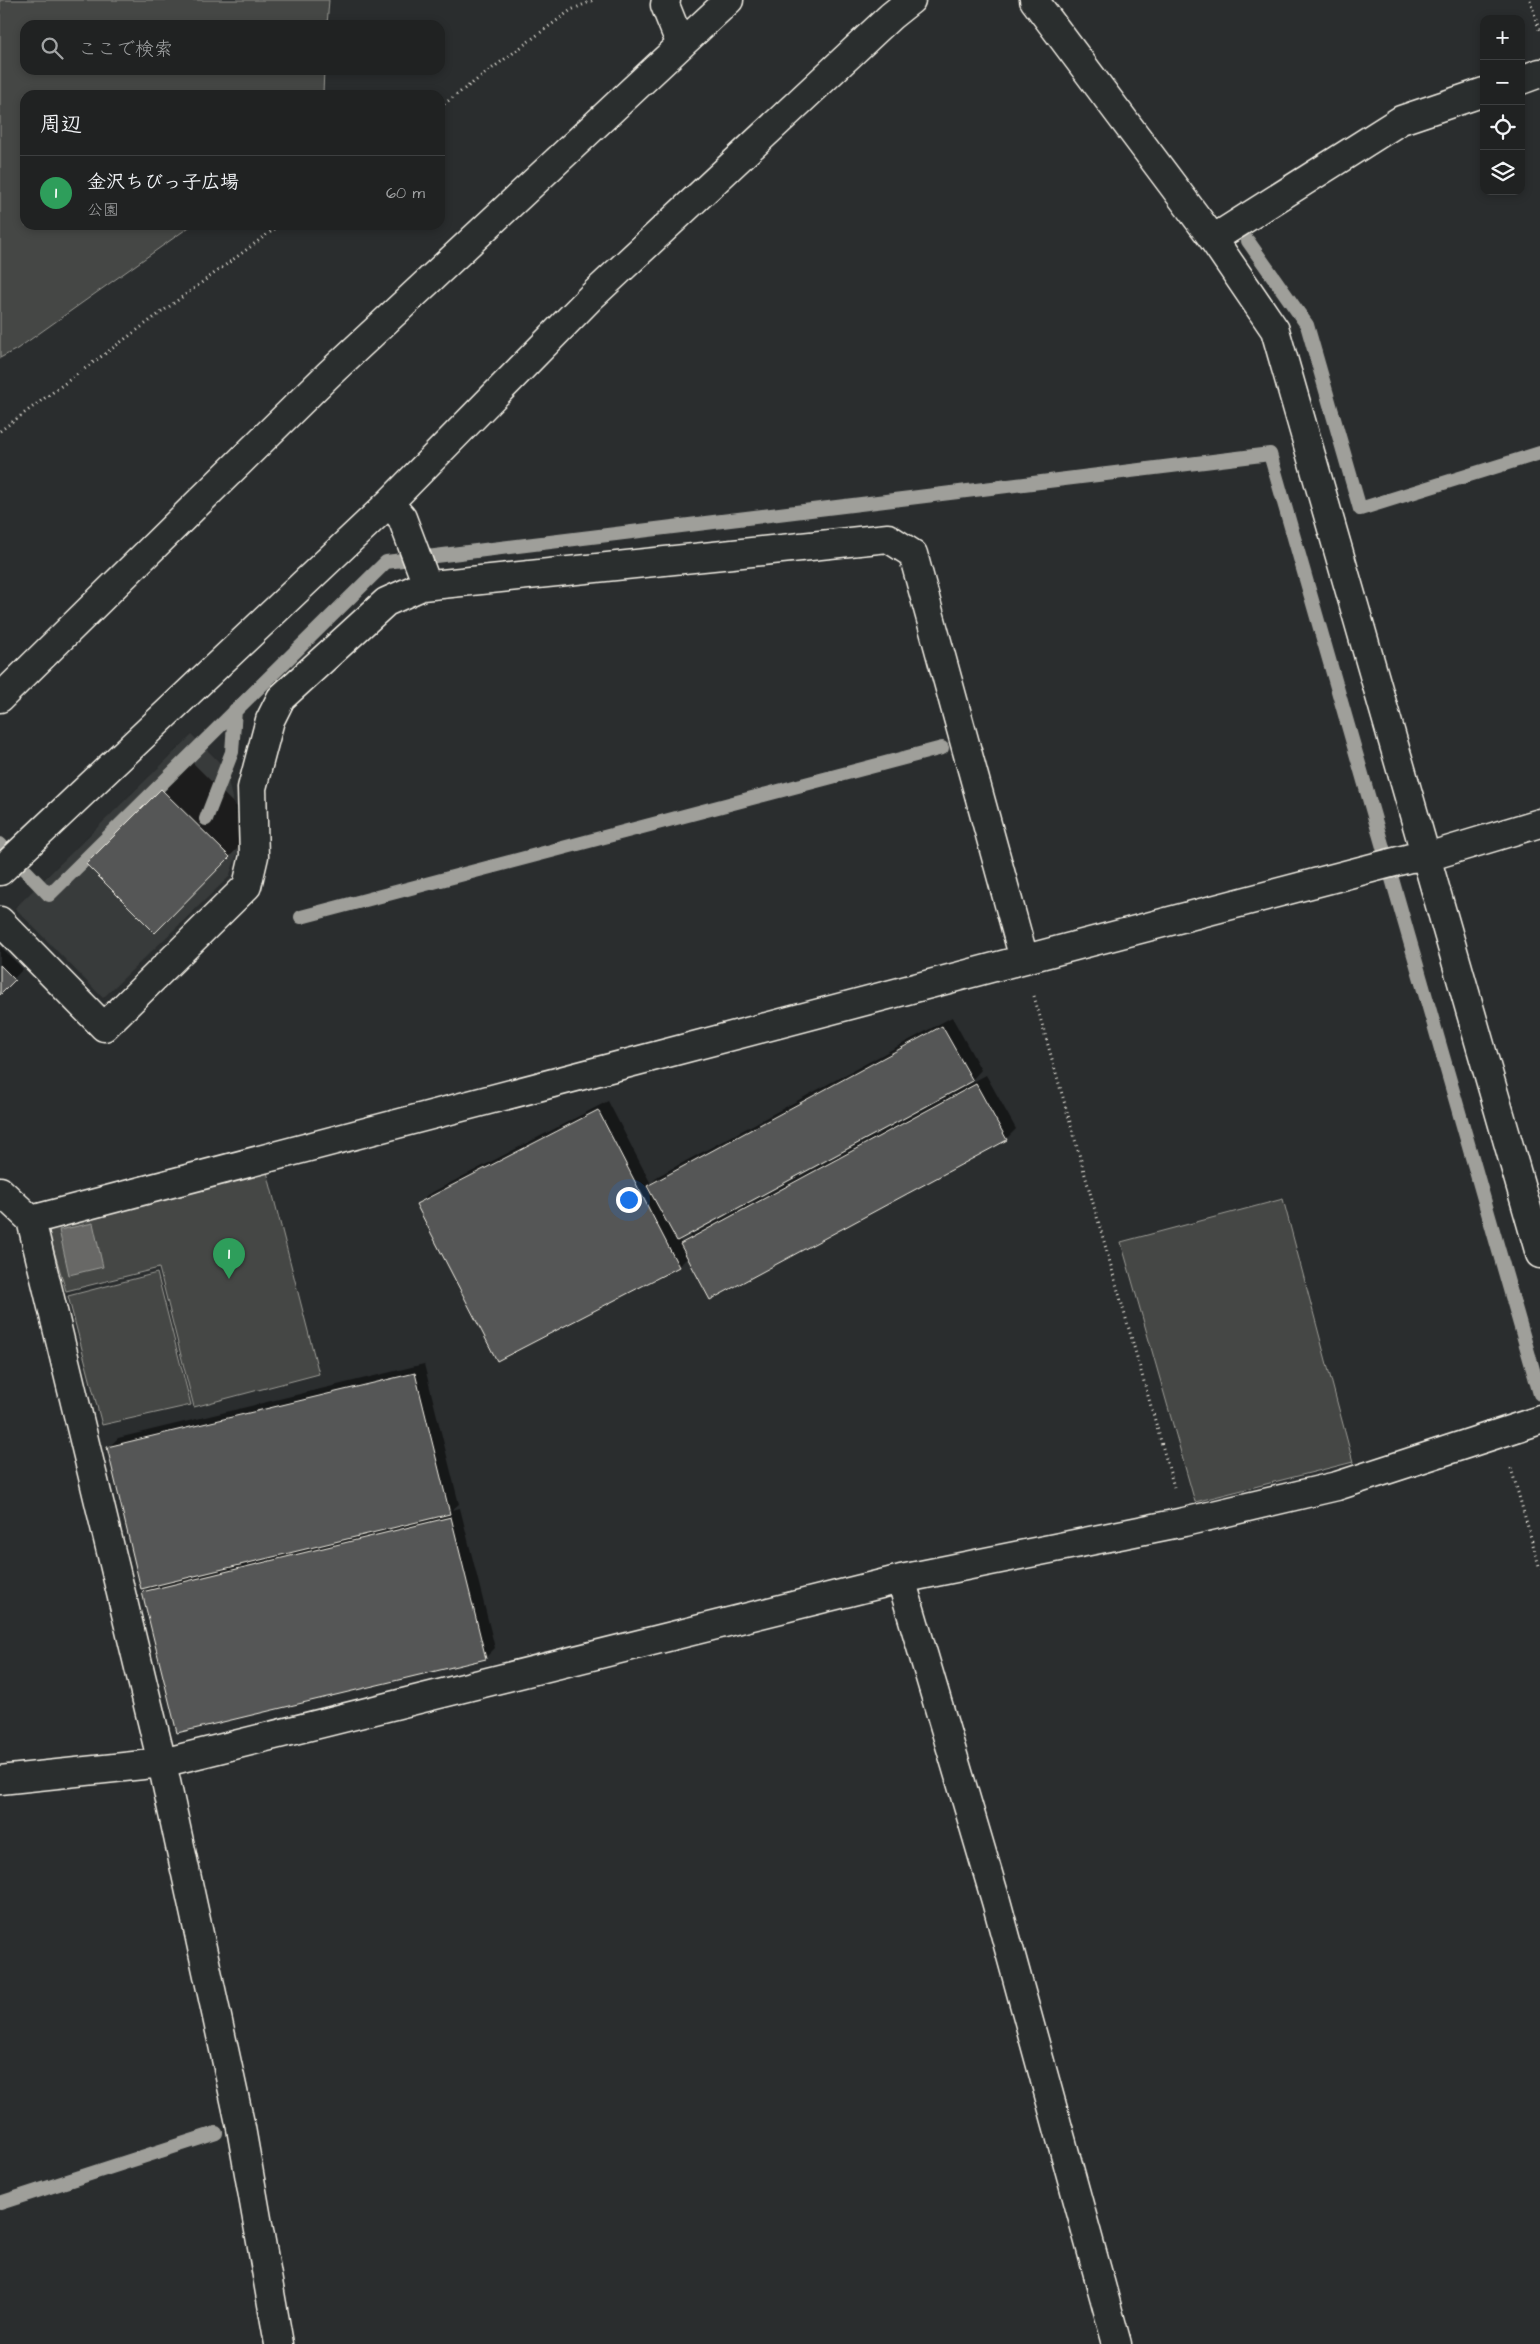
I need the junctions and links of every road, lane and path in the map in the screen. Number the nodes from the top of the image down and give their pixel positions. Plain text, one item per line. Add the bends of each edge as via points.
1 (594, 0) edge
2 (666, 0) edge
3 (729, 0) edge
4 (911, 0) edge
5 (1034, 0) edge
6 (1530, 0) edge
7 (1540, 32) edge
8 (681, 45) junction
9 (1540, 73) edge
10 (1525, 79) edge
11 (1480, 93) edge
12 (445, 103) edge
13 (273, 230) edge
14 (1213, 239) junction
15 (0, 431) edge
16 (395, 510) junction
17 (423, 580) junction
18 (0, 698) edge
19 (1540, 823) edge
20 (1418, 857) junction
21 (0, 871) edge
22 (0, 921) edge
23 (1024, 959) junction
24 (0, 1190) edge
25 (31, 1220) junction
26 (1540, 1254) edge
27 (1520, 1426) edge
28 (1184, 1522) junction
29 (1540, 1569) edge
30 (901, 1579) junction
31 (162, 1764) junction
32 (0, 1780) edge
33 (279, 2344) edge
34 (1117, 2344) edge

1 - 12 path via 570,10
2 - 8 street
3 - 8 street
4 - 16 street via 591,297
5 - 14 street
6 - 7 path
8 - 18 street via 329,374
9 - 10 street
11 - 14 street via 1401,120
13 - 15 path
14 - 20 street via 1276,330
16 - 17 street
16 - 21 street
17 - 22 street via 386,602 281,698 270,720 252,788 254,856 247,886 104,1027
17 - 23 street via 888,538 913,554
19 - 20 street
20 - 23 street
20 - 26 street
23 - 25 street
23 - 28 path
24 - 25 street
25 - 31 street
27 - 28 street via 1337,1486
27 - 29 path
28 - 30 street
30 - 31 street
30 - 34 street via 998,1911
31 - 32 street
31 - 33 street via 241,2128

